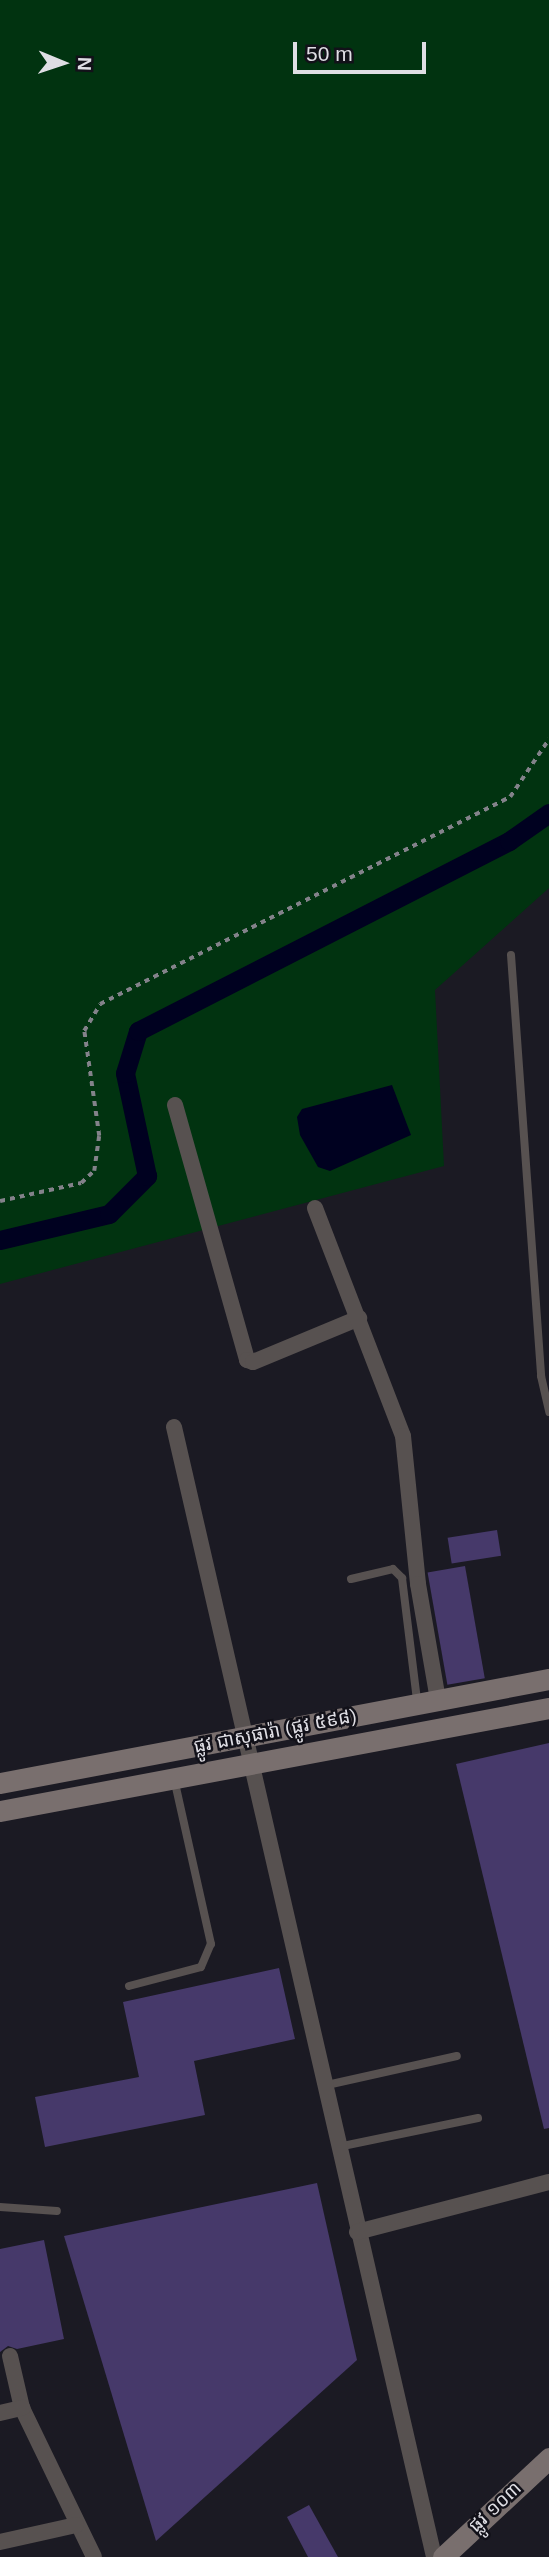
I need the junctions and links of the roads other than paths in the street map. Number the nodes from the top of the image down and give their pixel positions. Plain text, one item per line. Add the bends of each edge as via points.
1 (511, 955) dead end
2 (175, 1105) dead end
3 (315, 1208) dead end
4 (359, 1318) junction
5 (549, 1412) edge
6 (174, 1427) dead end
7 (351, 1579) dead end
8 (548, 1687) edge
9 (428, 1702) junction
10 (549, 1708) edge
11 (246, 1737) junction
12 (253, 1763) junction
13 (174, 1778) junction
14 (0, 1783) edge
15 (0, 1811) edge
16 (129, 1986) dead end
17 (457, 2056) dead end
18 (327, 2085) junction
19 (478, 2118) dead end
20 (338, 2147) junction
21 (549, 2182) edge
22 (0, 2207) edge
23 (57, 2211) dead end
24 (357, 2232) junction
25 (10, 2356) dead end
26 (22, 2408) junction
27 (0, 2413) edge
28 (549, 2458) edge
29 (76, 2525) junction
30 (0, 2542) edge
31 (94, 2557) edge
32 (434, 2557) edge
33 (443, 2557) edge

1 - 5 lane via 539,1362
2 - 4 street via 247,1360 253,1362
3 - 4 street
4 - 9 street via 403,1436
6 - 11 street
7 - 9 lane via 393,1569 402,1578
8 - 9 main road, ផ្លូវ ជាសុផារ៉ា (ផ្លូវ ៥៩៨)
9 - 11 main road, ផ្លូវ ជាសុផារ៉ា (ផ្លូវ ៥៩៨)
10 - 12 main road, ផ្លូវ ជាសុផារ៉ា (ផ្លូវ ៥៩៨)
11 - 12 street
11 - 14 main road, ផ្លូវ ជាសុផារ៉ា (ផ្លូវ ៥៩៨)
12 - 13 main road, ផ្លូវ ជាសុផារ៉ា (ផ្លូវ ៥៩៨)
12 - 18 street
13 - 15 main road, ផ្លូវ ជាសុផារ៉ា (ផ្លូវ ៥៩៨)
13 - 16 lane via 211,1944 201,1967
17 - 18 lane
18 - 20 street
19 - 20 lane
20 - 24 street
21 - 24 street
22 - 23 lane
24 - 32 street
25 - 26 street
26 - 27 street
26 - 29 street
28 - 33 main road, ផ្លូវ ១០៣
29 - 30 street
29 - 31 street

